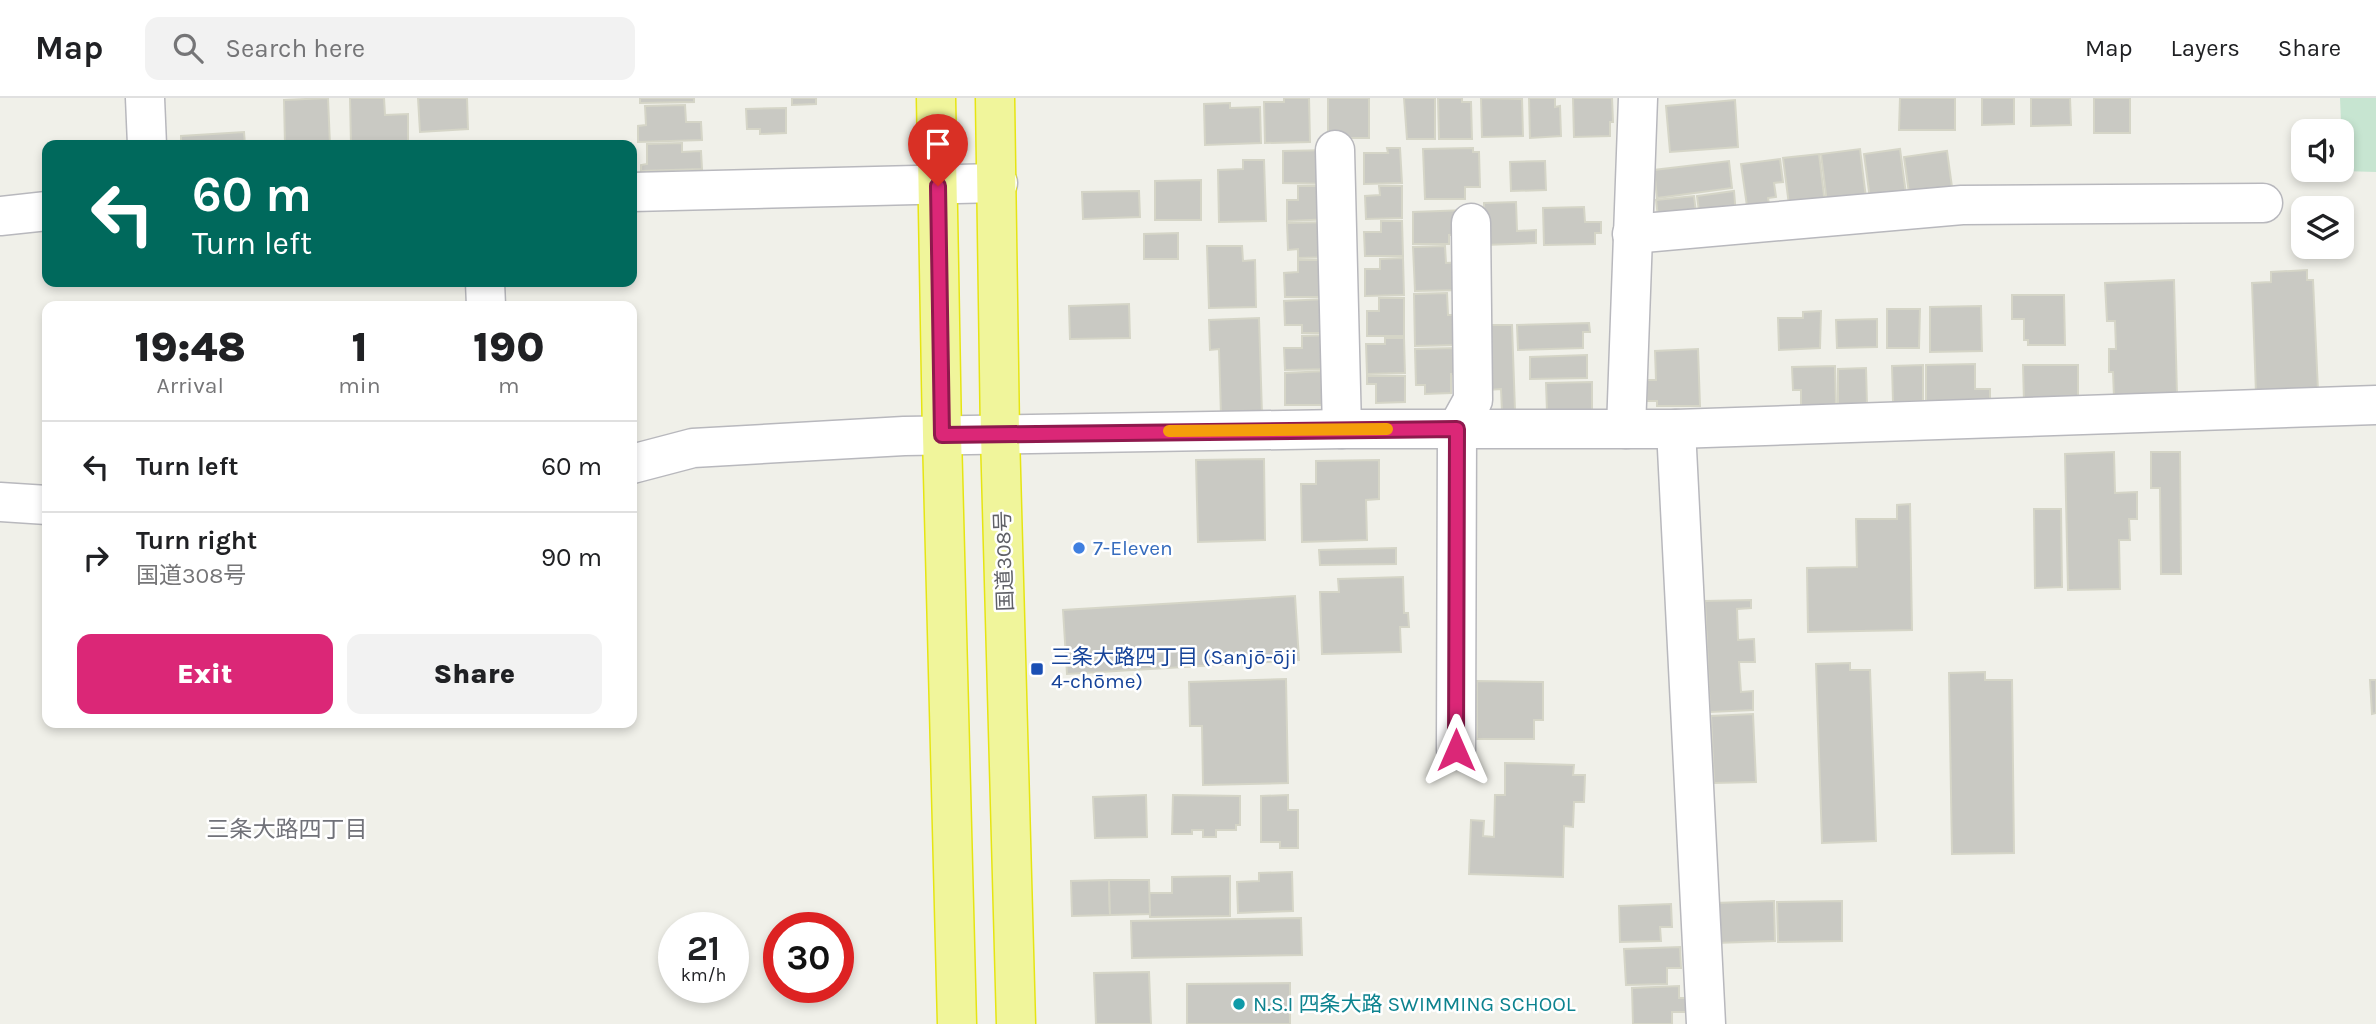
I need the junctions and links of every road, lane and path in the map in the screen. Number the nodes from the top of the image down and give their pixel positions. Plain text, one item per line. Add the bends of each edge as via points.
1 (145, 98) edge
2 (936, 98) edge
3 (995, 98) edge
4 (1638, 98) edge
5 (147, 140) edge
6 (1335, 150) dead end
7 (998, 183) junction
8 (938, 186) junction
9 (637, 192) edge
10 (2263, 202) dead end
11 (42, 212) edge
12 (0, 216) edge
13 (1471, 223) dead end
14 (1632, 234) junction
15 (2376, 405) edge
16 (1342, 429) junction
17 (1457, 429) junction
18 (1626, 429) junction
19 (1676, 429) junction
20 (1000, 434) junction
21 (942, 435) junction
22 (637, 463) edge
23 (0, 502) edge
24 (42, 505) edge
25 (1456, 750) dead end
26 (957, 1024) edge
27 (1016, 1024) edge
28 (1706, 1024) edge

1 - 5 street
2 - 8 highway
3 - 7 highway, 国道308号
4 - 14 street
6 - 16 street
7 - 8 street
7 - 20 highway, 国道308号
8 - 9 street
8 - 21 highway
10 - 14 street via 1962,205
11 - 12 street
13 - 17 street via 1472,400
14 - 18 street
15 - 19 street
16 - 17 street
16 - 20 street
17 - 18 street
17 - 25 street
18 - 19 street
19 - 28 street
20 - 21 street
20 - 27 highway, 国道308号
21 - 22 street via 693,448
21 - 26 highway
23 - 24 street

